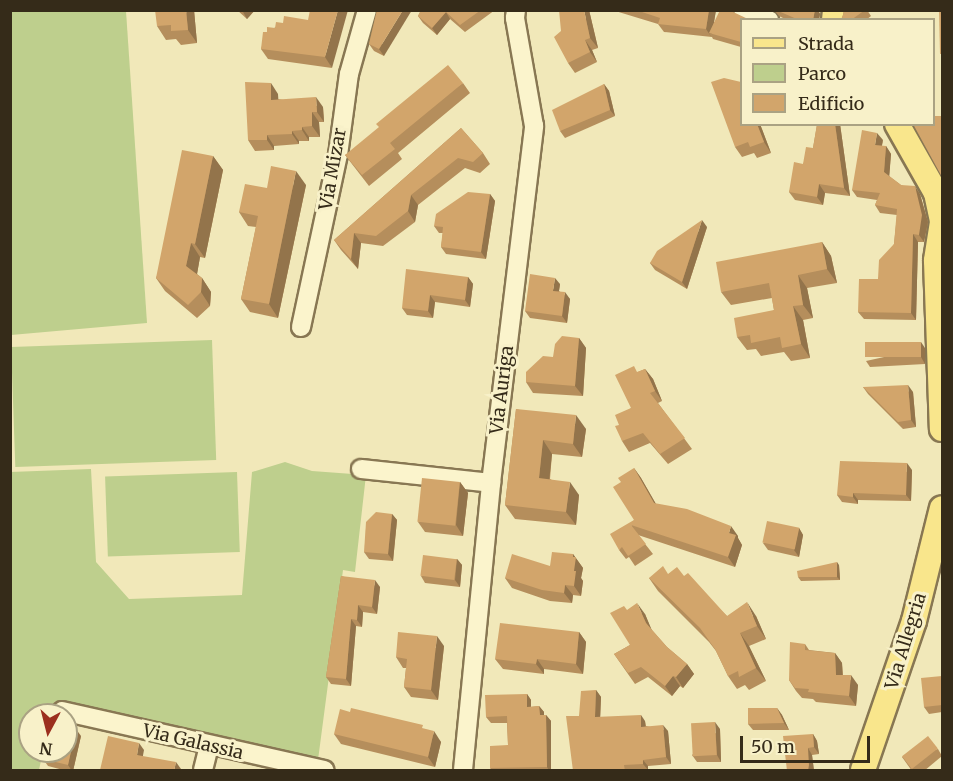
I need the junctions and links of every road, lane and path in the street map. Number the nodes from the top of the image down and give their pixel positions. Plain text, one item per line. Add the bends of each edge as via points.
1 (367, 10) edge
2 (516, 10) edge
3 (743, 10) edge
4 (764, 18) edge
5 (898, 126) edge
6 (941, 239) edge
7 (301, 327) dead end
8 (942, 429) edge
9 (362, 469) dead end
10 (491, 483) junction
11 (942, 508) edge
12 (78, 715) edge
13 (209, 746) junction
14 (203, 771) edge
15 (324, 771) edge
16 (463, 771) edge
17 (863, 771) edge

1 - 7 street, Via Mizar via 349,74 338,155
2 - 10 street, Via Auriga via 534,126
3 - 4 street
5 - 6 main road via 936,193
6 - 8 main road via 936,288
9 - 10 street
10 - 16 street, Via Auriga
11 - 17 main road, Via Allegria via 915,621
12 - 13 street, Via Galassia
13 - 14 street
13 - 15 street, Via Galassia

